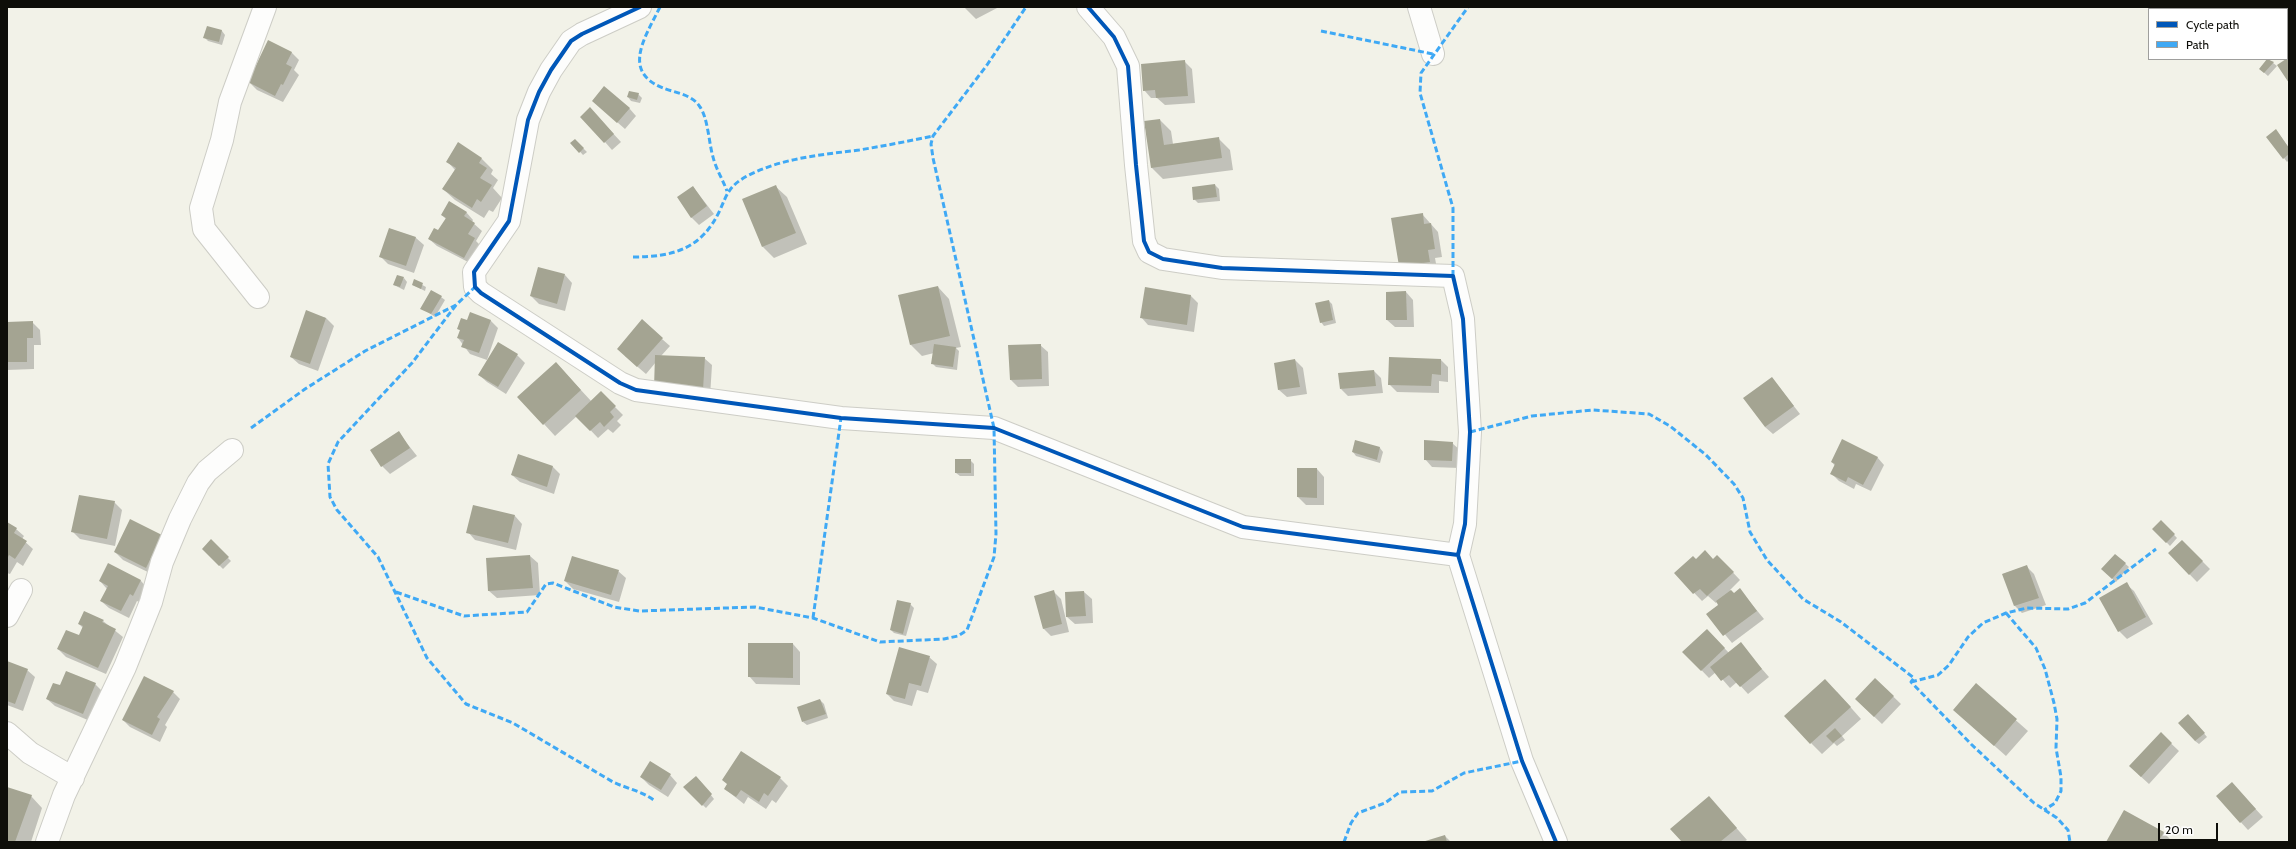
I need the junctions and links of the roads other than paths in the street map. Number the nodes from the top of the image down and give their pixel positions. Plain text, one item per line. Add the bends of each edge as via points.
1 (265, 7) edge
2 (640, 7) edge
3 (1088, 7) edge
4 (1419, 7) edge
5 (1433, 54) dead end
6 (258, 296) dead end
7 (232, 450) dead end
8 (1458, 555) junction
9 (21, 590) dead end
10 (7, 616) edge
11 (7, 733) edge
12 (73, 778) junction
13 (47, 842) edge
14 (1556, 842) edge

1 - 6 street via 230,102 222,140 201,208 204,229
2 - 8 street via 582,34 571,42 551,70 528,120 510,221 474,272 475,287 481,293 620,383 636,390 840,418 994,428 1243,527
3 - 8 street via 1114,37 1128,66 1144,241 1150,252 1163,259 1222,268 1453,276 1463,318 1470,432 1465,524
4 - 5 street
7 - 12 street via 207,471 192,494 162,562 151,602 125,667
8 - 14 street via 1522,761
9 - 10 street
11 - 12 street via 30,753
12 - 13 street

